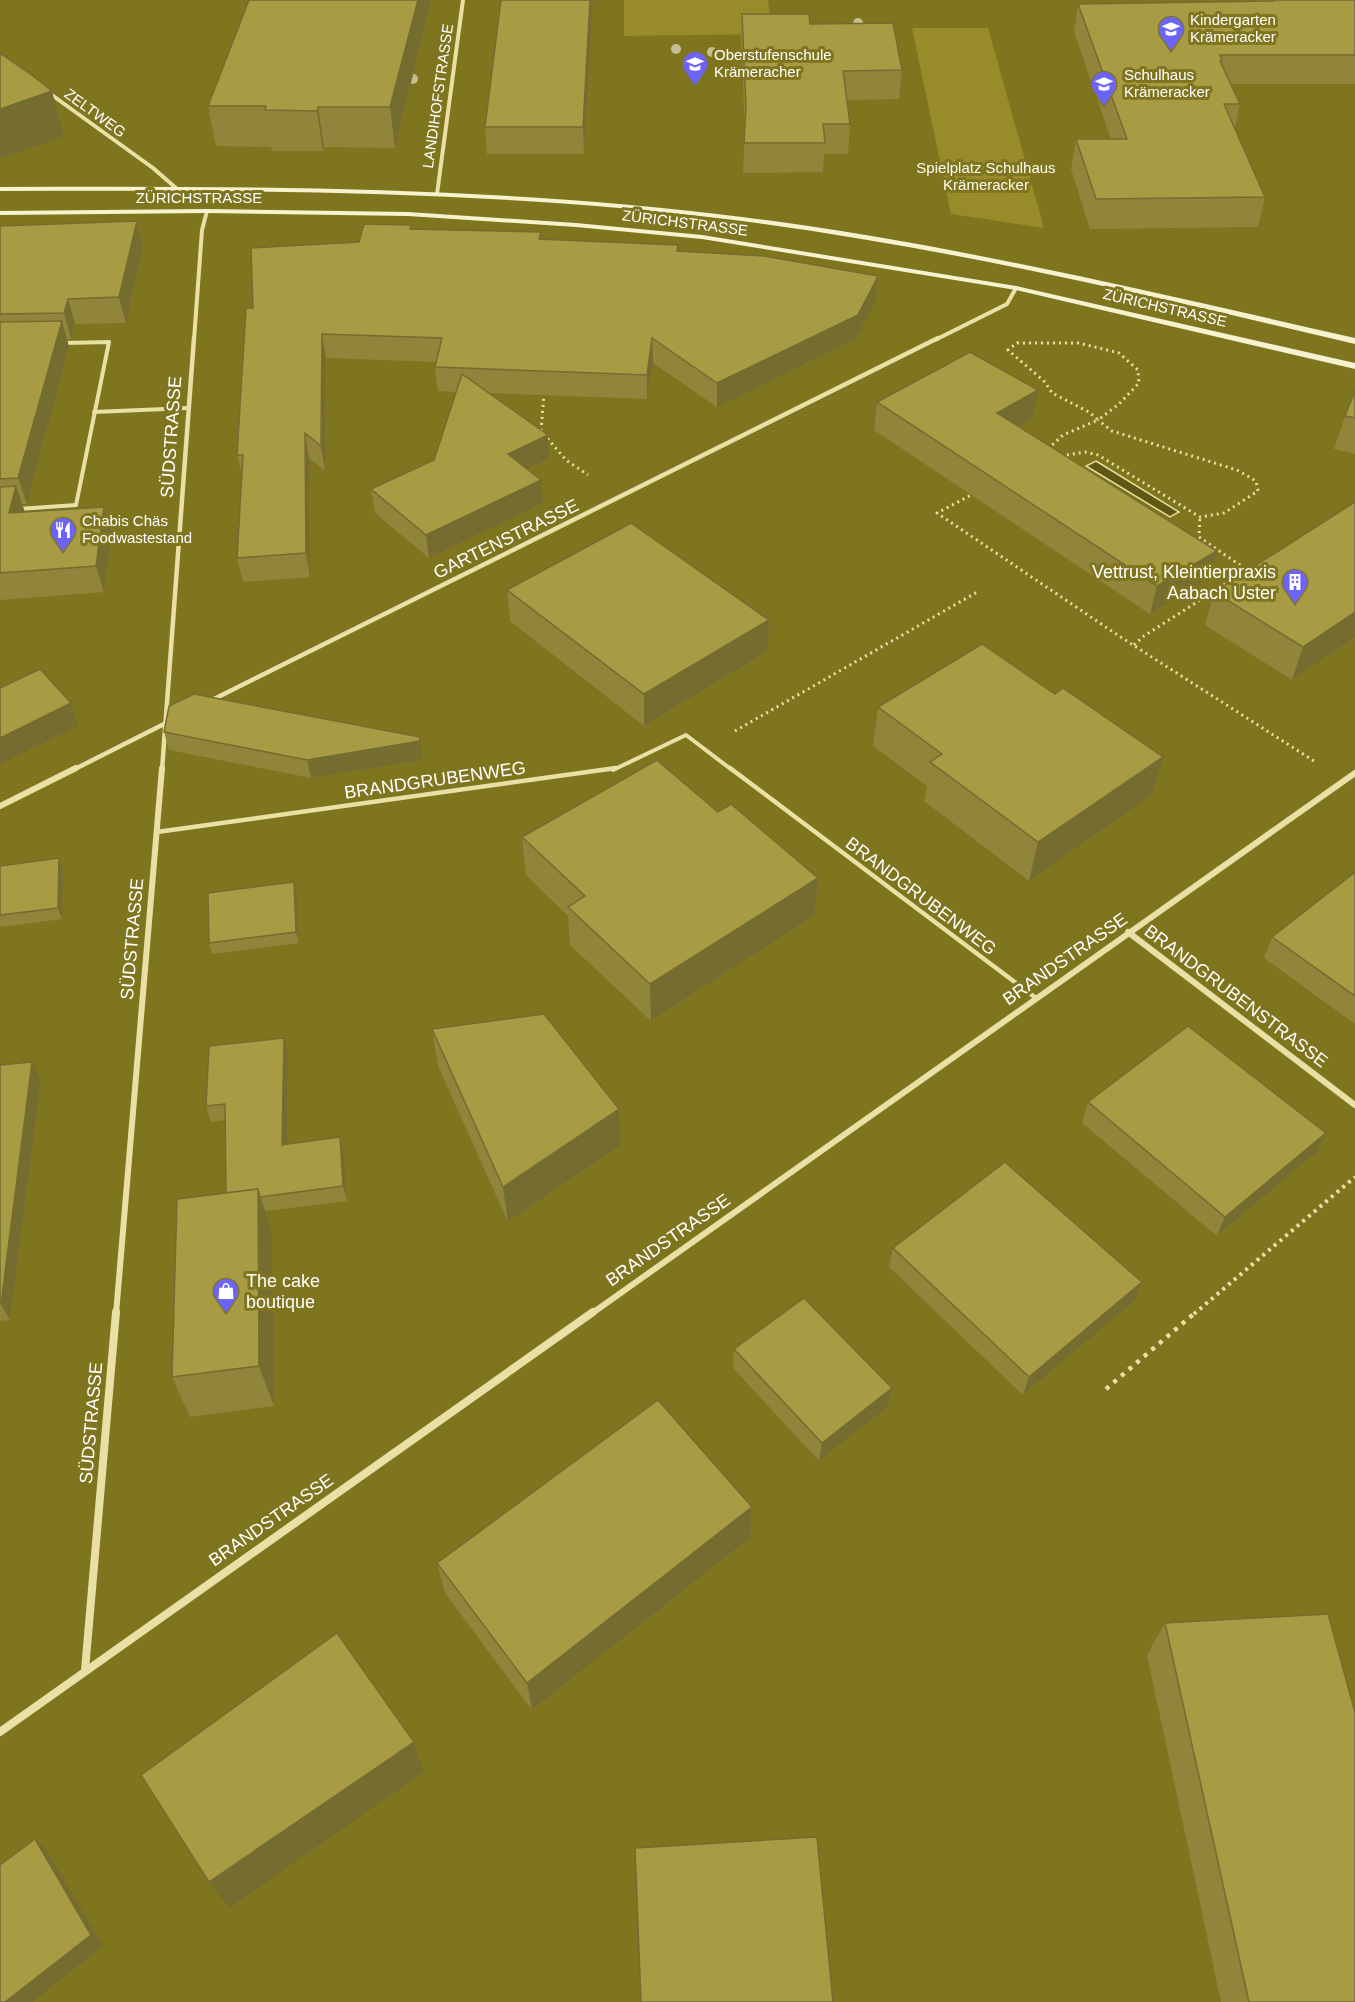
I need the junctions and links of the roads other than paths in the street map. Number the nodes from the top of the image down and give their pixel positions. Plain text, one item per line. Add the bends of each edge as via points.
1 (463, 0) edge
2 (42, 88) edge
3 (176, 188) junction
4 (0, 189) edge
5 (437, 194) junction
6 (207, 211) junction
7 (0, 213) edge
8 (1016, 288) junction
9 (1355, 341) edge
10 (54, 343) edge
11 (1355, 366) edge
12 (188, 408) junction
13 (94, 412) junction
14 (11, 509) edge
15 (207, 703) edge
16 (175, 718) edge
17 (164, 724) junction
18 (1355, 773) edge
19 (0, 806) edge
20 (157, 832) junction
21 (1128, 932) junction
22 (1036, 998) junction
23 (1355, 1105) edge
24 (85, 1670) junction
25 (0, 1732) edge

1 - 5 street, LANDIHOFSTRASSE
2 - 3 street, ZELTWEG
3 - 4 main road, ZÜRICHSTRASSE
3 - 5 main road, ZÜRICHSTRASSE
5 - 9 main road, ZÜRICHSTRASSE via 639,209 844,233 1012,263
6 - 7 main road, ZÜRICHSTRASSE
6 - 8 main road, ZÜRICHSTRASSE via 408,214 576,225 702,237
6 - 12 street, SÜDSTRASSE via 202,230
8 - 11 main road, ZÜRICHSTRASSE
8 - 15 street, GARTENSTRASSE via 1007,304
10 - 13 lane via 109,342
12 - 13 lane
12 - 17 street, SÜDSTRASSE
13 - 14 lane via 76,505
16 - 17 street
17 - 19 street
17 - 20 street, SÜDSTRASSE
18 - 21 street, BRANDSTRASSE
20 - 22 lane, BRANDGRUBENWEG via 612,770 686,735
20 - 24 street, SÜDSTRASSE
21 - 22 street, BRANDSTRASSE
21 - 23 street, BRANDGRUBENSTRASSE
22 - 24 street, BRANDSTRASSE
24 - 25 street, BRANDSTRASSE

